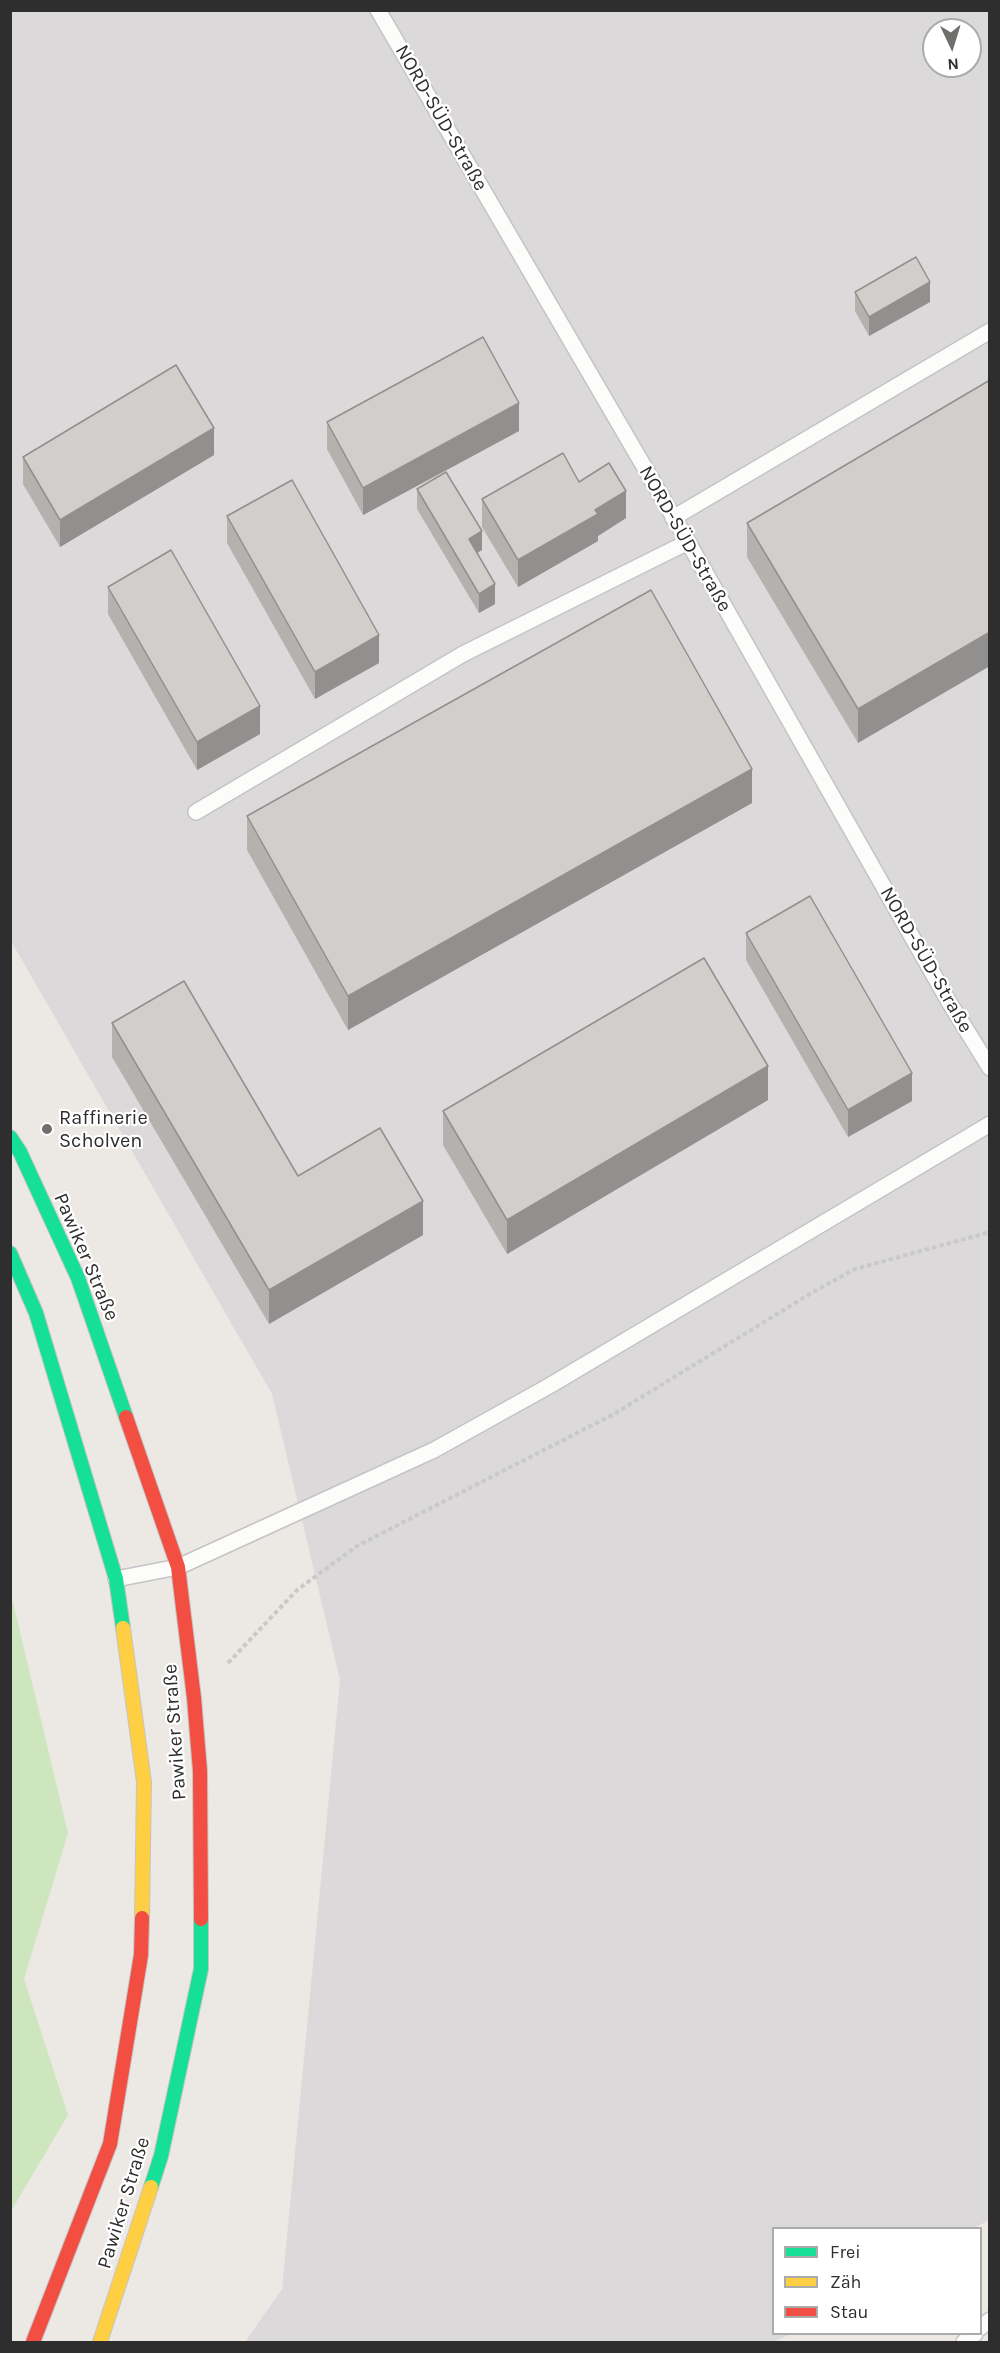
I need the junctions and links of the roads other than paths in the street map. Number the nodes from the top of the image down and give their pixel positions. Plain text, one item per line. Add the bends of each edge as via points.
1 (378, 10) edge
2 (990, 331) edge
3 (673, 518) junction
4 (688, 542) junction
5 (196, 812) dead end
6 (990, 1068) edge
7 (990, 1124) edge
8 (10, 1137) edge
9 (10, 1253) edge
10 (178, 1567) junction
11 (116, 1579) junction
12 (33, 2343) edge
13 (100, 2343) edge

1 - 3 lane, NORD-SÜD-Straße
2 - 3 lane
3 - 4 lane, NORD-SÜD-Straße
4 - 5 lane via 463,654
4 - 6 lane, NORD-SÜD-Straße
7 - 10 lane via 549,1386 444,1444
8 - 10 street, Pawiker Straße via 78,1278
9 - 11 street, Pawiker Straße via 36,1313
10 - 11 lane
10 - 13 street, Pawiker Straße via 200,1771 201,1969 161,2156
11 - 12 street, Pawiker Straße via 144,1782 141,1955 110,2144

